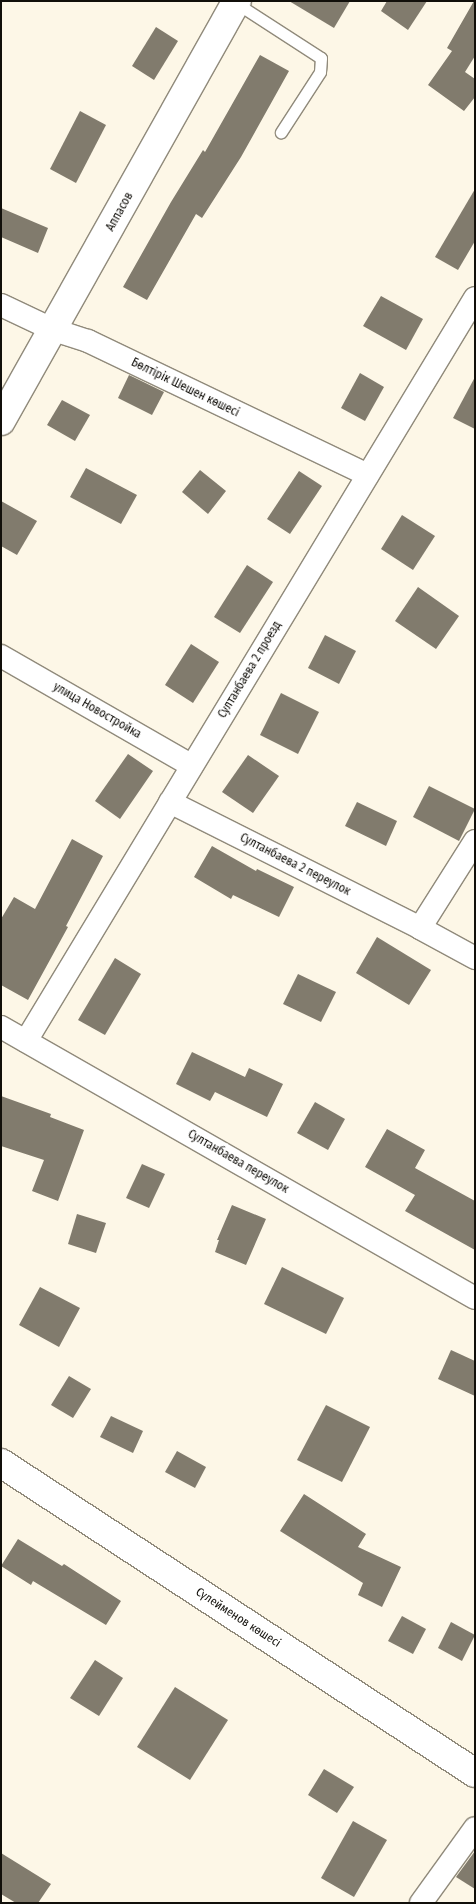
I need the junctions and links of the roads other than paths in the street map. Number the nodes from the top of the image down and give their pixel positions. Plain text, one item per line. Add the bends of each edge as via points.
1 (236, 2) edge
2 (281, 132) dead end
3 (475, 298) edge
4 (1, 305) edge
5 (54, 330) junction
6 (1, 421) edge
7 (368, 475) junction
8 (1, 656) edge
9 (192, 766) junction
10 (170, 802) junction
11 (475, 842) edge
12 (420, 928) junction
13 (475, 958) edge
14 (1, 1027) edge
15 (26, 1041) junction
16 (475, 1298) edge
17 (1, 1463) edge
18 (475, 1773) edge
19 (475, 1828) edge
20 (421, 1903) edge

1 - 2 lane via 321,58 320,72
1 - 5 main road, Аппасов
3 - 7 street, Султанбаева 2 проезд
4 - 5 street, Бөлтірік Шешен көшесі
5 - 6 main road, Аппасов
5 - 7 street, Бөлтірік Шешен көшесі via 88,341
7 - 9 street, Султанбаева 2 проезд
8 - 9 street, улица Новостройка
9 - 10 street, Султанбаева 2 проезд
10 - 12 street, Султанбаева 2 переулок
10 - 15 street, Султанбаева 2 проезд
11 - 12 street
12 - 13 street, Султанбаева 2 переулок
14 - 15 street, Султанбаева переулок
15 - 16 street, Султанбаева переулок
17 - 18 main road, Сүлейменов көшесі
19 - 20 street

